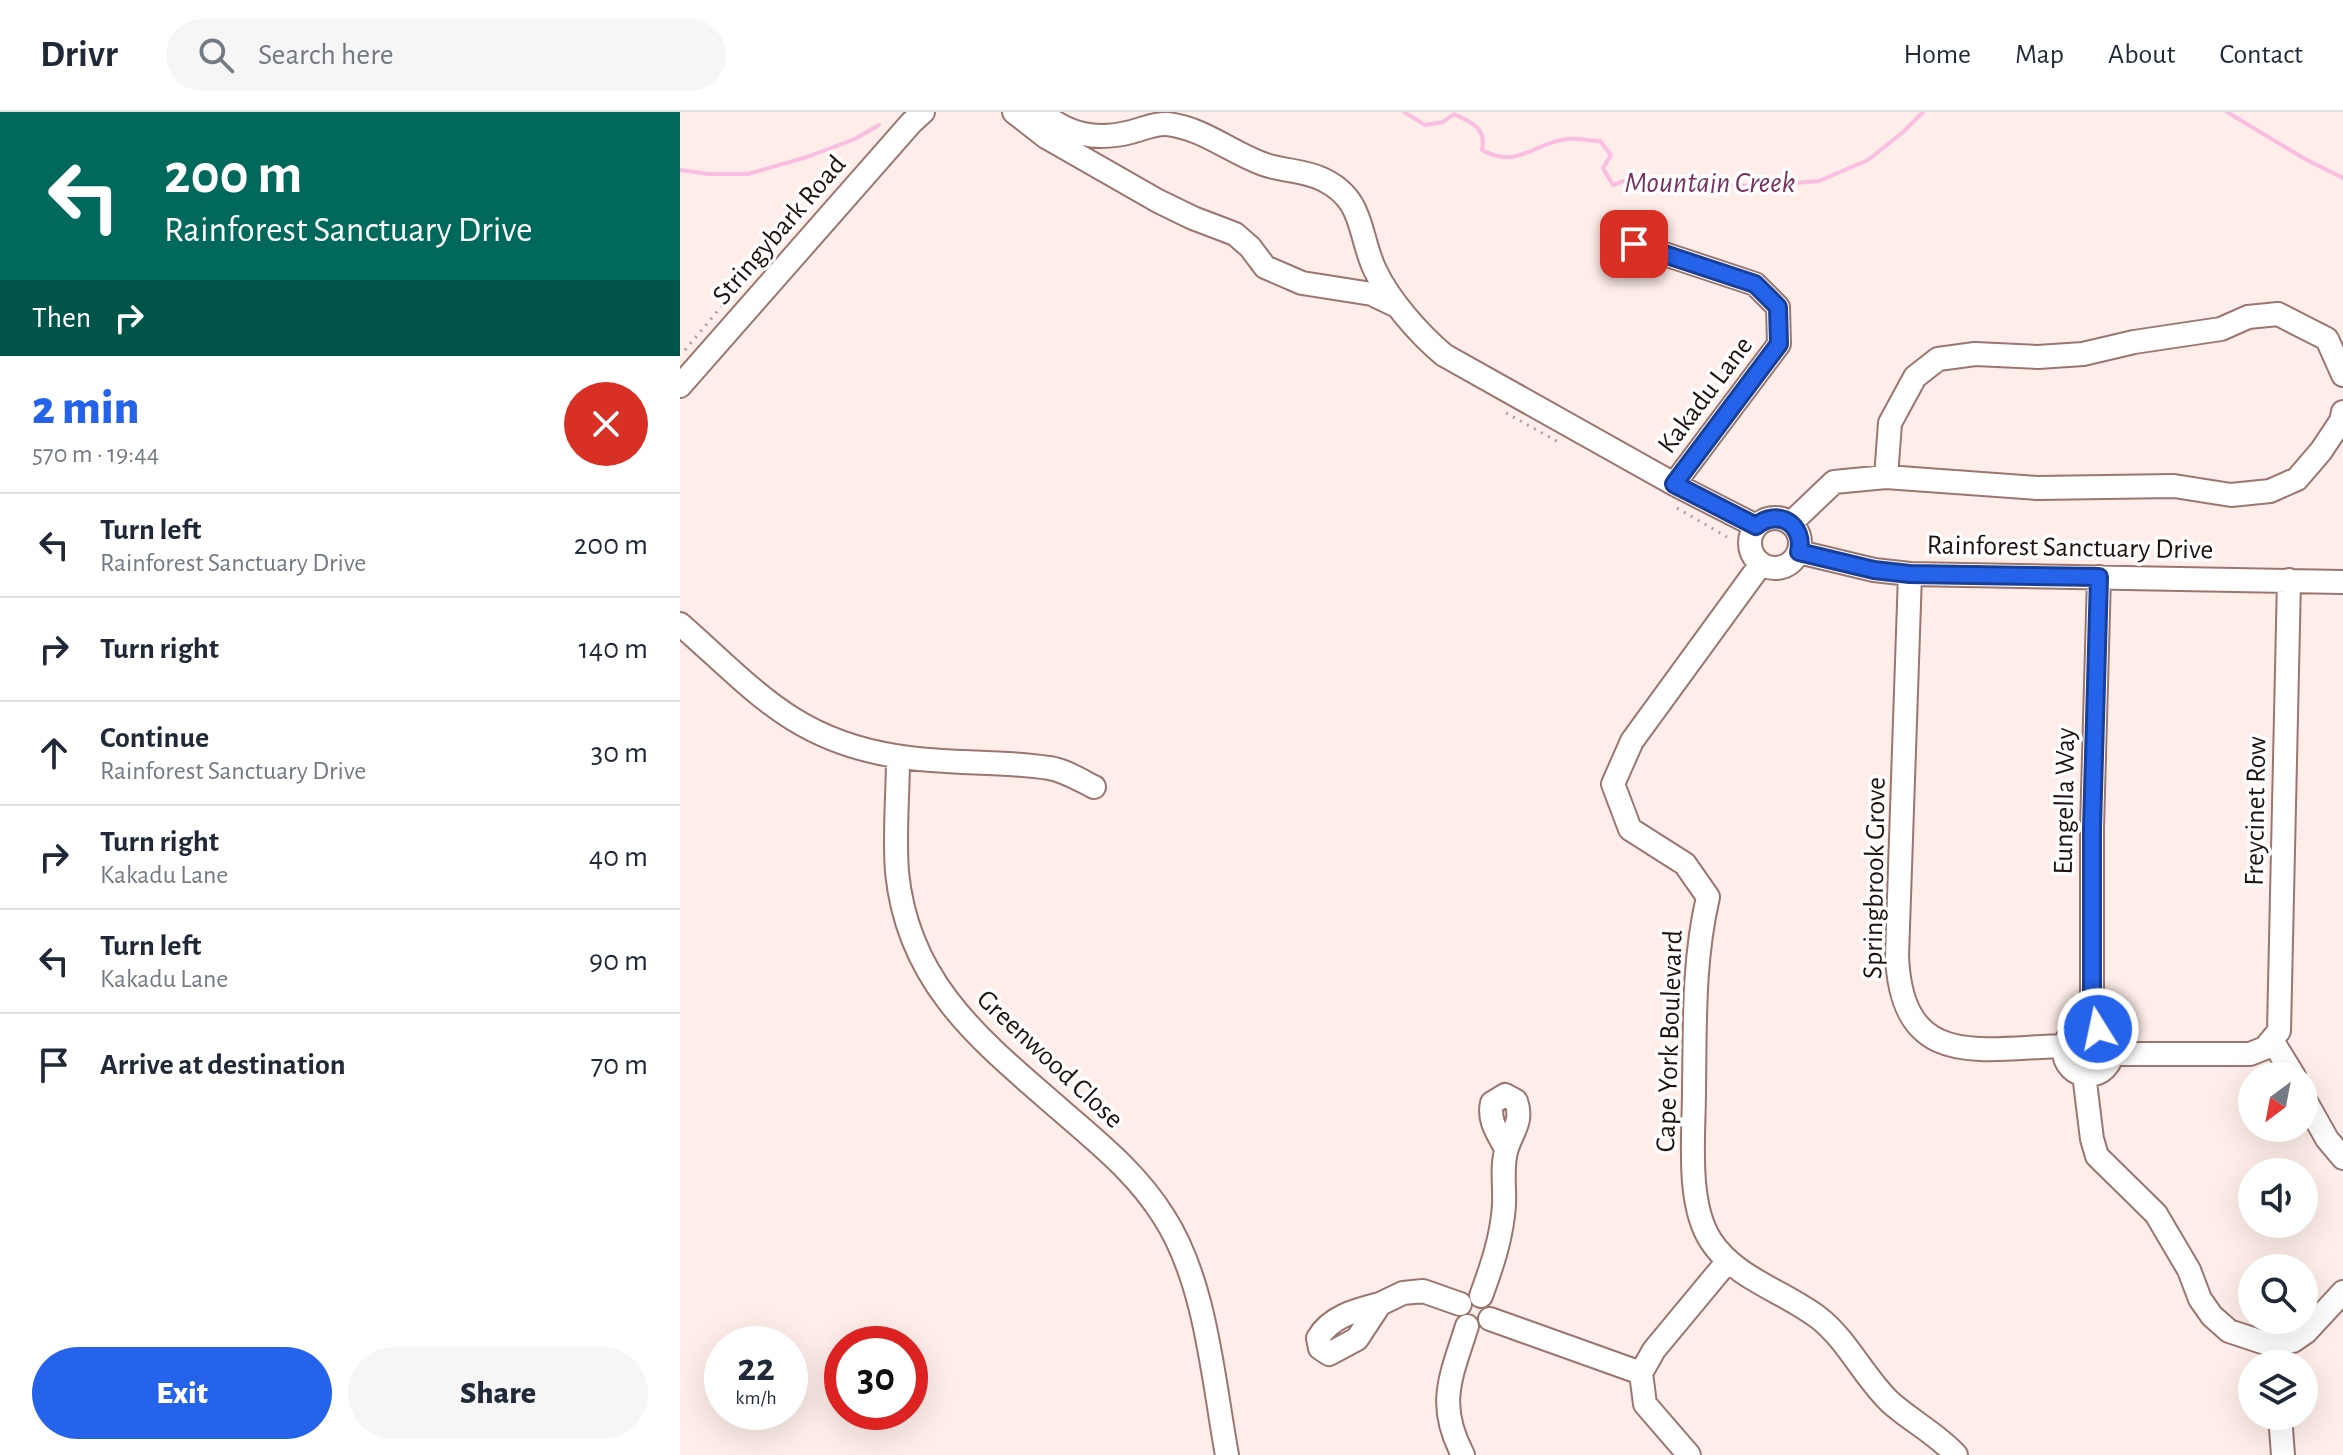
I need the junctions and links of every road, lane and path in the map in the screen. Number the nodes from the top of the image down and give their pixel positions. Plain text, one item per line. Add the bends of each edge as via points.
1 (923, 112) edge
2 (1014, 112) edge
3 (1041, 112) edge
4 (1634, 244) dead end
5 (1399, 307) junction
6 (2343, 375) edge
7 (680, 386) edge
8 (2343, 412) edge
9 (1886, 477) junction
10 (1674, 484) junction
11 (1791, 523) junction
12 (1756, 526) junction
13 (1799, 552) junction
14 (1761, 564) junction
15 (1910, 574) junction
16 (2099, 577) junction
17 (2289, 580) junction
18 (2343, 582) edge
19 (680, 624) edge
20 (898, 757) junction
21 (1094, 787) dead end
22 (2092, 1027) junction
23 (2273, 1042) junction
24 (2064, 1046) junction
25 (2111, 1054) junction
26 (2285, 1062) edge
27 (2084, 1074) junction
28 (2318, 1123) edge
29 (1506, 1149) dead end
30 (2343, 1158) edge
31 (1727, 1262) junction
32 (2343, 1292) edge
33 (1470, 1300) junction
34 (1380, 1304) dead end
35 (1490, 1319) junction
36 (1467, 1326) junction
37 (2270, 1350) edge
38 (2280, 1350) edge
39 (1641, 1373) junction
40 (2281, 1430) edge
41 (1227, 1455) edge
42 (1463, 1455) edge
43 (1689, 1455) edge
44 (1956, 1455) edge
45 (2283, 1455) edge

1 - 7 street, Stringybark Road
2 - 5 street via 1046,137 1158,201 1235,234 1265,267 1302,283 1372,294
3 - 5 street via 1069,132 1091,137 1165,124 1180,127 1266,165 1322,179 1353,204 1374,269
4 - 10 street, Kakadu Lane via 1755,284 1778,307 1779,344
5 - 10 street via 1444,355
6 - 9 street via 2327,339 2278,314 2083,354 1938,359 1915,377 1890,423
8 - 9 street via 2297,479 2270,491 2231,495 2174,486 2037,488
9 - 11 street via 1834,482
10 - 12 street
11 - 12 street via 1776,517
11 - 13 street via 1800,537
12 - 14 street via 1750,548
13 - 14 street via 1783,567
13 - 15 street, Rainforest Sanctuary Drive
14 - 31 street, Cape York Boulevard via 1632,741 1613,784 1630,829 1685,864 1708,897 1695,974 1694,1172 1699,1215
15 - 16 street, Rainforest Sanctuary Drive
15 - 24 street, Springbrook Grove via 1897,956 1905,1004 1921,1031 1950,1046
16 - 17 street, Rainforest Sanctuary Drive
16 - 22 street, Eungella Way
17 - 18 street, Rainforest Sanctuary Drive
17 - 23 street, Freycinet Row via 2281,1016
19 - 20 street via 766,702 799,724 833,740
20 - 21 street via 1052,768
20 - 41 street, Greenwood Close via 897,870 921,960 960,1018 1129,1170 1166,1219 1190,1267
22 - 24 street via 2072,1033
22 - 25 street via 2107,1037
23 - 25 street via 2250,1054
23 - 26 street
24 - 27 street via 2069,1064
25 - 27 street via 2102,1070
27 - 37 street via 2097,1156 2156,1214 2212,1316 2229,1331
28 - 30 street
29 - 33 street via 1496,1257
31 - 39 street
31 - 44 street via 1821,1320 1891,1403
32 - 38 street via 2306,1332
33 - 34 street via 1411,1290
33 - 35 street via 1489,1304
33 - 36 street via 1459,1317
35 - 36 street via 1480,1327
35 - 39 street
36 - 42 street via 1446,1403
39 - 43 street via 1645,1404
40 - 45 street

